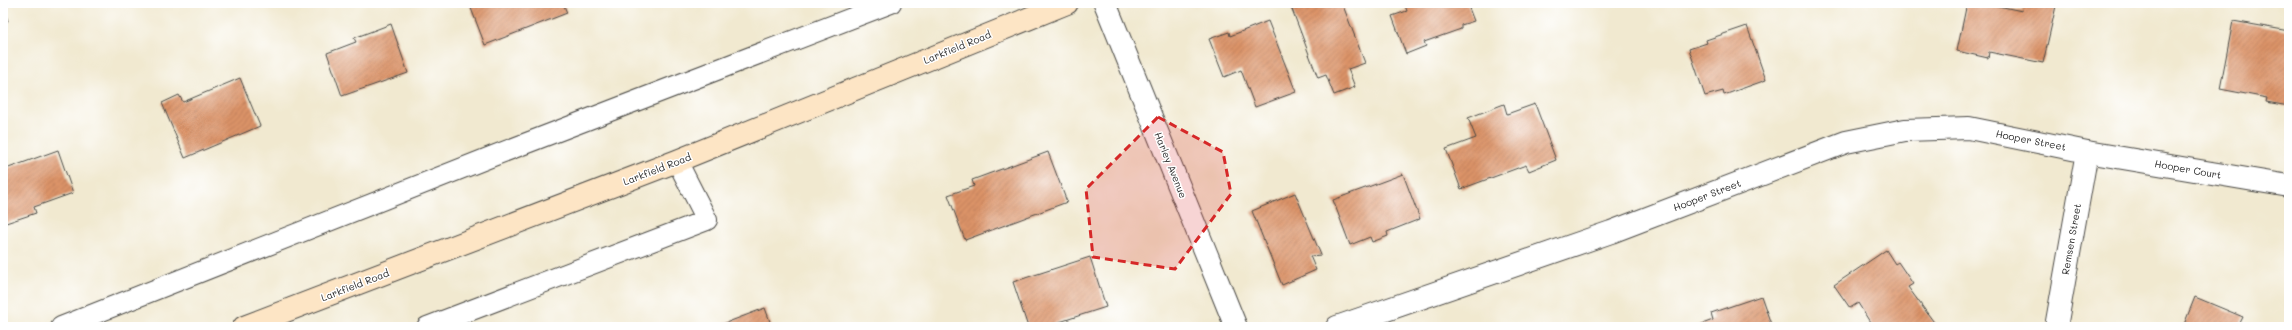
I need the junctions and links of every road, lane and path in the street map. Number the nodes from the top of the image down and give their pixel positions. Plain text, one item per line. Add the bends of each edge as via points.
1 (891, 3) edge
2 (1067, 3) edge
3 (1104, 3) edge
4 (2087, 152) junction
5 (677, 161) junction
6 (2289, 186) edge
7 (61, 327) edge
8 (244, 327) edge
9 (427, 327) edge
10 (1236, 327) edge
11 (1337, 327) edge
12 (2056, 327) edge

1 - 7 lane
2 - 5 main road, Larkfield Road
3 - 10 street, Harley Avenue
4 - 6 street, Hooper Court
4 - 11 street, Hooper Street via 1969,128 1906,130 1846,142 1611,232
4 - 12 street, Remsen Street
5 - 8 main road, Larkfield Road
5 - 9 lane via 706,220

